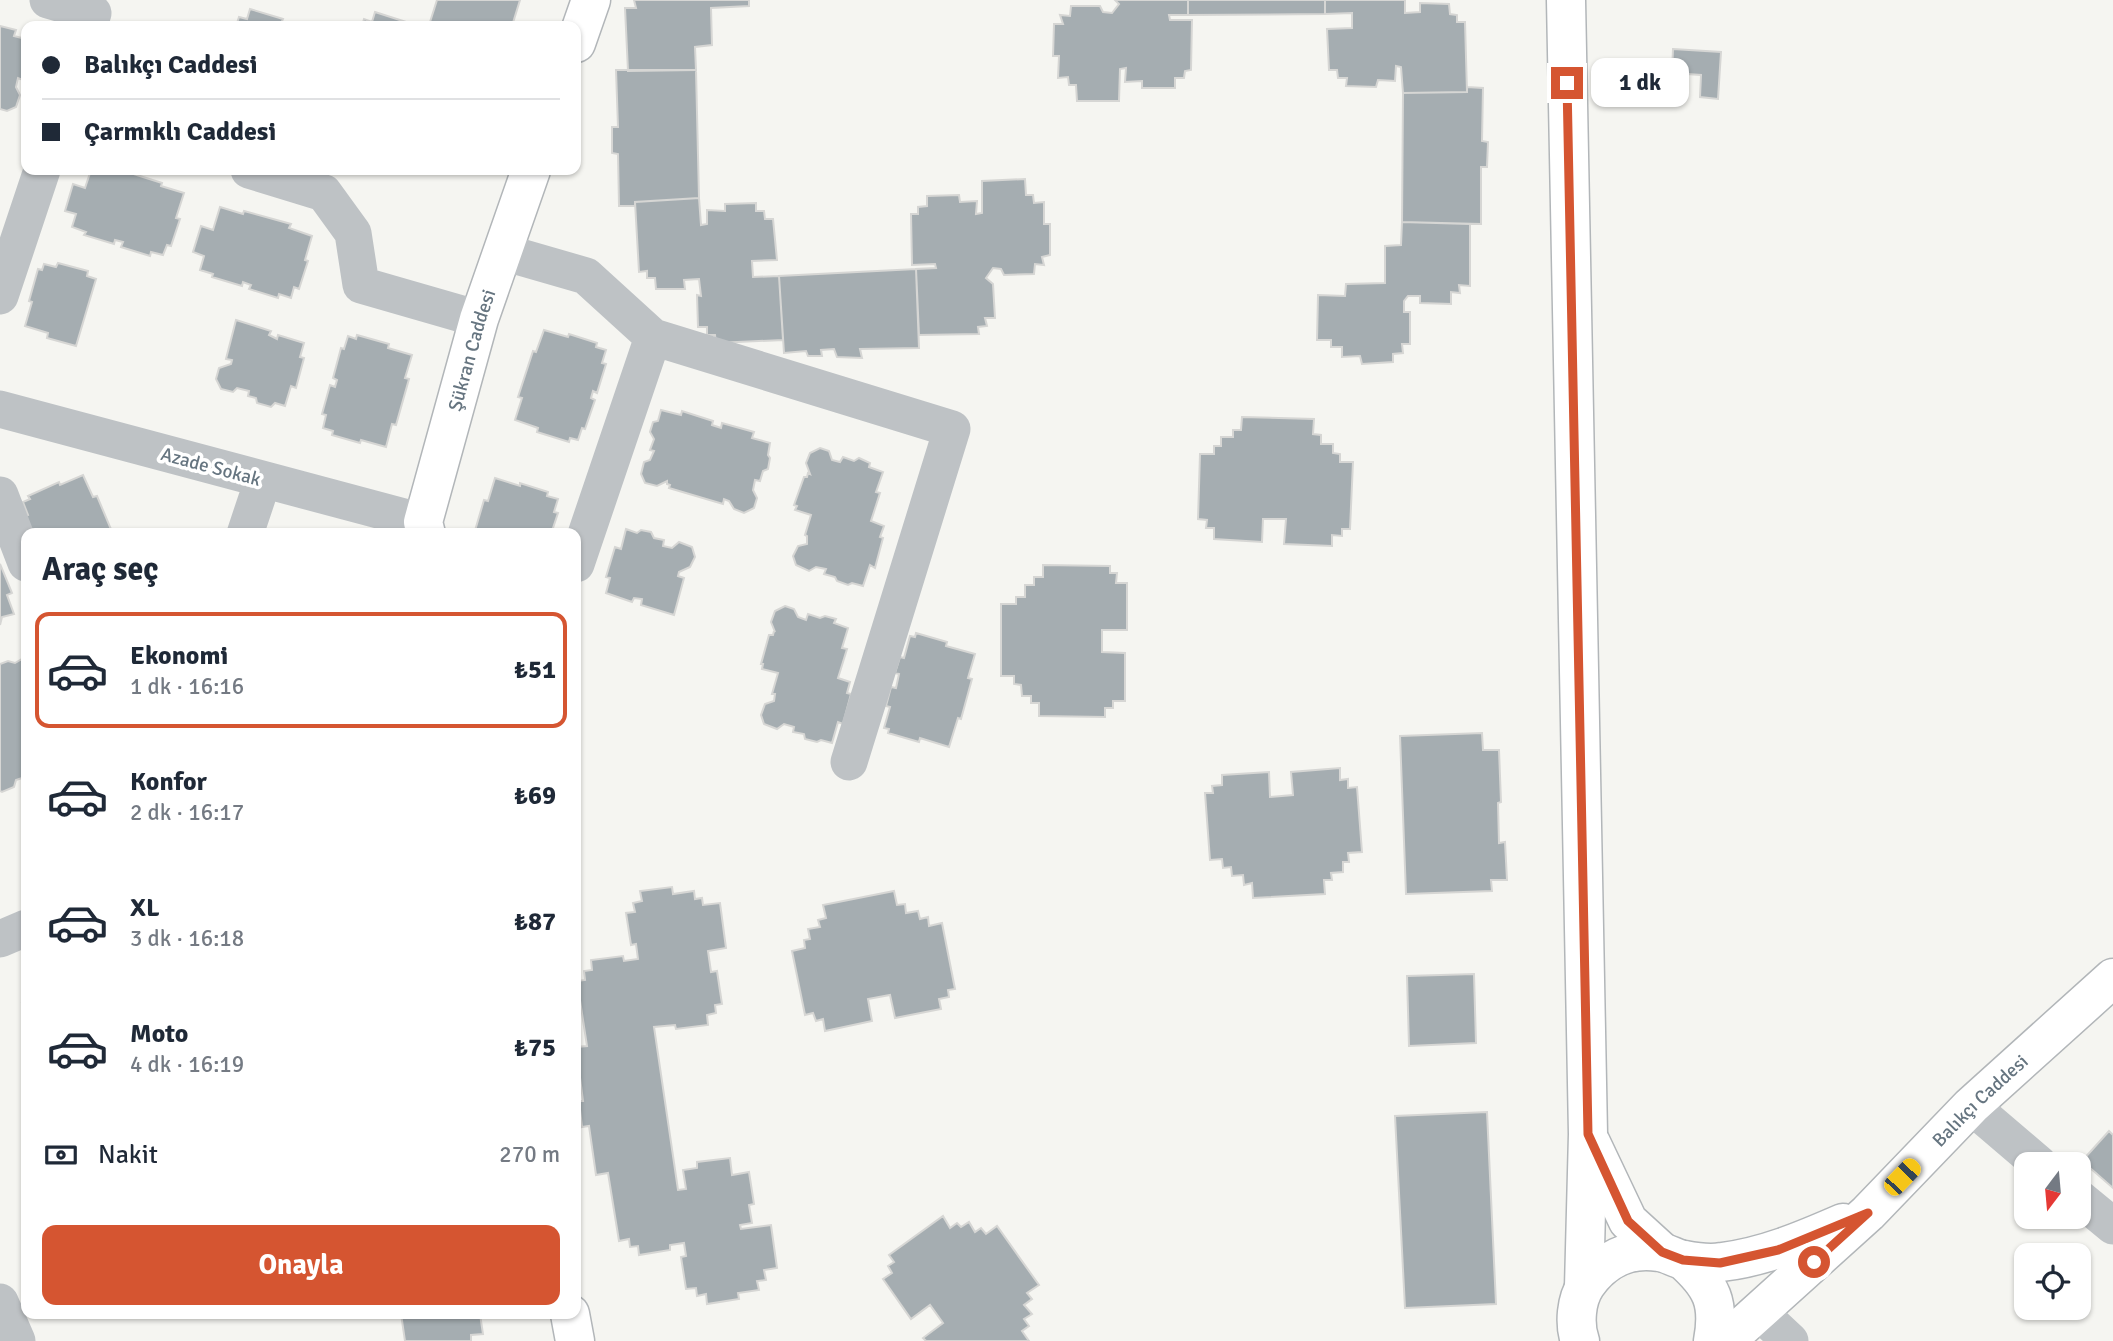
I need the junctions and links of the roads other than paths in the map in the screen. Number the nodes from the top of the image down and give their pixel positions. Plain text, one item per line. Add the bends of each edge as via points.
1 (48, 0) edge
2 (591, 0) edge
3 (1566, 0) edge
4 (91, 20) edge
5 (581, 29) edge
6 (40, 175) edge
7 (265, 175) edge
8 (529, 175) edge
9 (503, 252) junction
10 (0, 296) edge
11 (479, 319) junction
12 (653, 337) junction
13 (0, 409) edge
14 (263, 480) junction
15 (0, 495) edge
16 (247, 528) edge
17 (424, 528) edge
18 (581, 549) edge
19 (21, 550) edge
20 (849, 762) dead end
21 (21, 930) edge
22 (0, 939) edge
23 (2113, 978) edge
24 (1971, 1106) junction
25 (1588, 1134) junction
26 (2025, 1152) edge
27 (2091, 1208) edge
28 (1868, 1213) junction
29 (2113, 1226) edge
30 (1673, 1256) junction
31 (0, 1302) edge
32 (1759, 1312) junction
33 (571, 1319) edge
34 (1577, 1320) edge
35 (17, 1341) edge
36 (575, 1341) edge
37 (1713, 1341) edge
38 (1726, 1341) edge
39 (1790, 1341) edge

1 - 4 street
2 - 5 main road
3 - 25 main road
6 - 10 street
7 - 11 street via 324,193 353,233 361,285
8 - 9 main road, Şükran Caddesi
9 - 11 main road, Şükran Caddesi
9 - 12 street via 586,276
11 - 17 main road, Şükran Caddesi
12 - 18 street
12 - 20 street via 952,429
13 - 14 street, Azade Sokak
14 - 16 street
14 - 17 street, Azade Sokak
15 - 19 street
21 - 22 street
23 - 24 main road, Balıkçı Caddesi
24 - 26 street
24 - 28 main road, Balıkçı Caddesi
25 - 30 main road via 1628,1221
25 - 34 main road
27 - 29 street
28 - 30 main road via 1778,1250 1720,1263
28 - 32 main road, Balıkçı Caddesi
30 - 34 main road via 1639,1250 1617,1256 1598,1269
30 - 37 main road via 1700,1275 1712,1295
31 - 35 street
32 - 38 main road, Balıkçı Caddesi
32 - 39 street
33 - 36 main road

